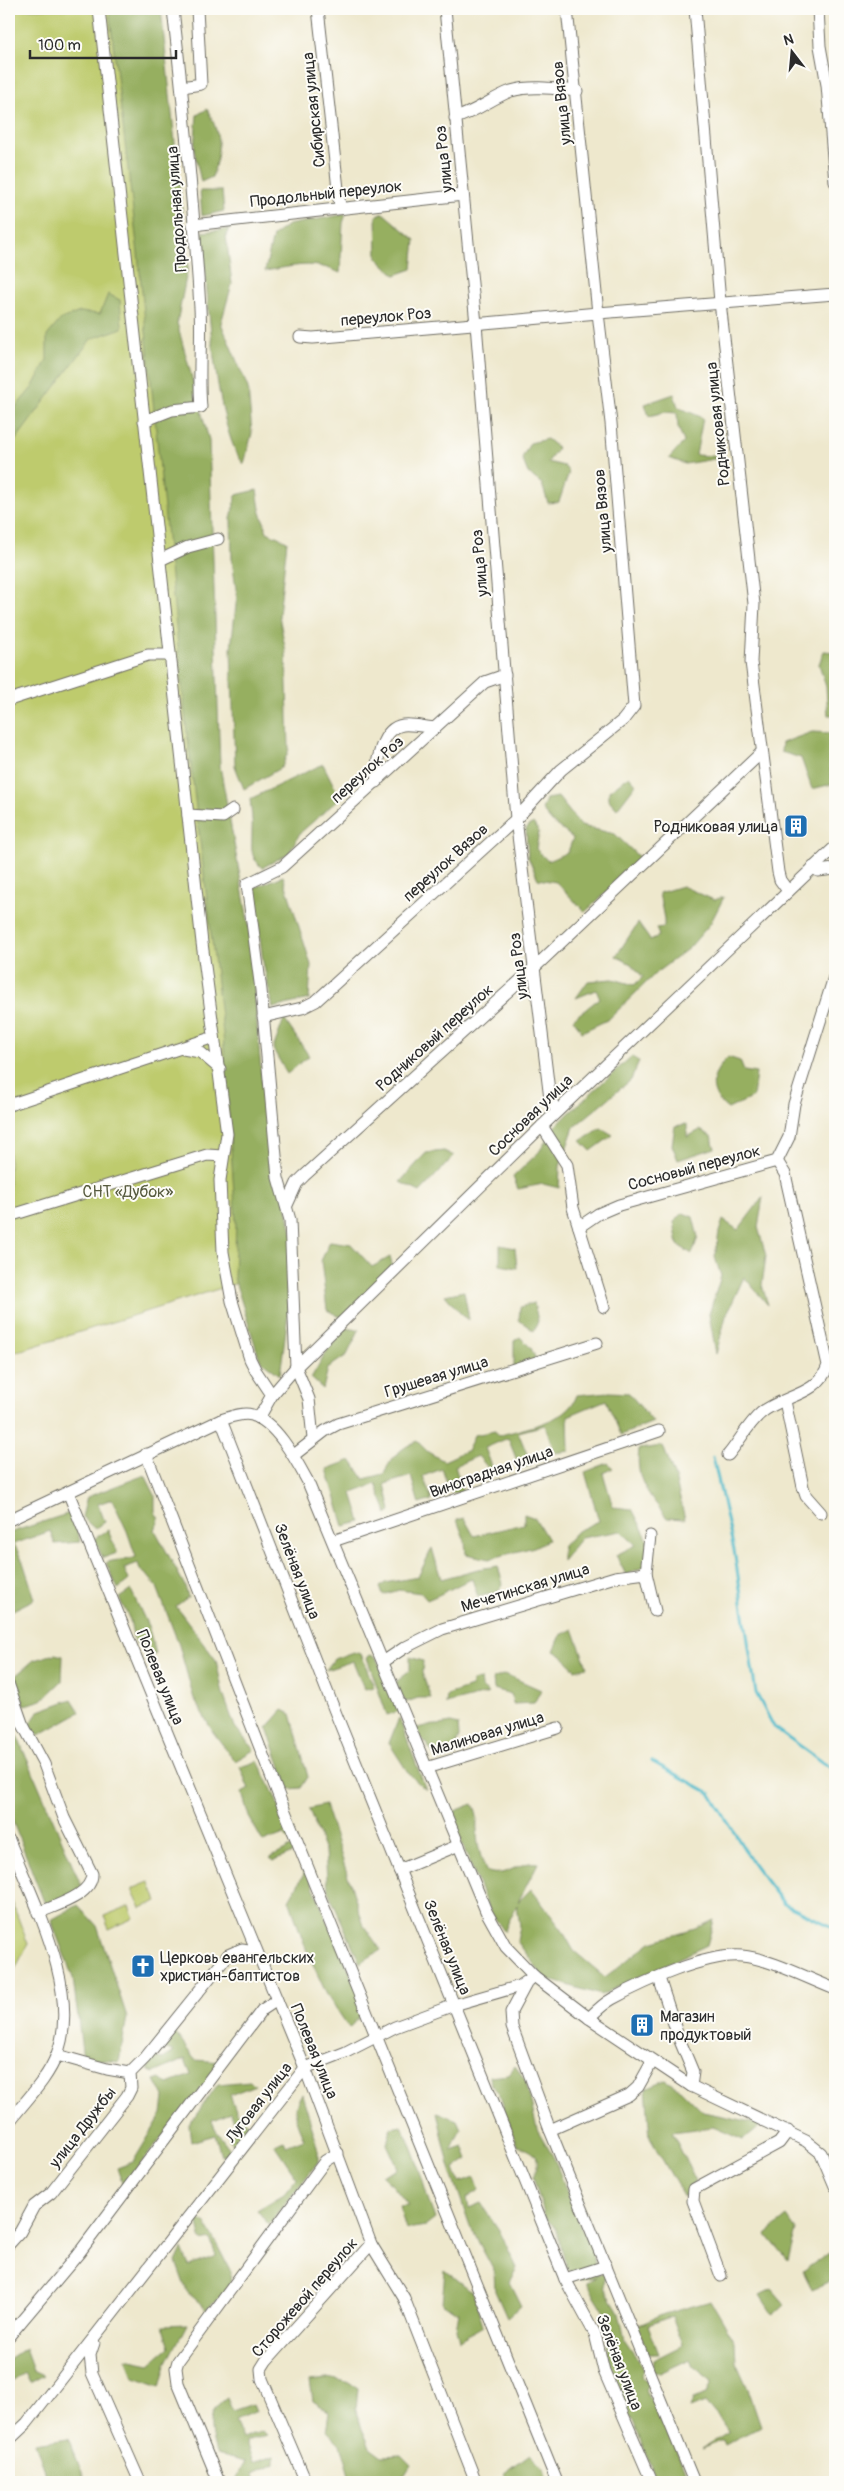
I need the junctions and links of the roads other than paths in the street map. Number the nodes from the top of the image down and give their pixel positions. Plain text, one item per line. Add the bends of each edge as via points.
1 (99, 9) edge
2 (173, 9) edge
3 (197, 9) edge
4 (318, 9) edge
5 (445, 9) edge
6 (567, 9) edge
7 (695, 9) edge
8 (818, 9) edge
9 (182, 87) junction
10 (577, 91) junction
11 (456, 118) junction
12 (835, 182) edge
13 (463, 196) junction
14 (340, 207) junction
15 (193, 225) junction
16 (835, 294) edge
17 (720, 302) junction
18 (598, 314) junction
19 (476, 324) junction
20 (300, 337) dead end
21 (144, 421) junction
22 (218, 539) dead end
23 (160, 560) junction
24 (170, 655) junction
25 (505, 675) junction
26 (9, 700) edge
27 (634, 706) joint
28 (435, 728) junction
29 (762, 752) junction
30 (377, 782) junction
31 (233, 810) dead end
32 (188, 815) junction
33 (516, 818) junction
34 (835, 847) edge
35 (813, 867) junction
36 (835, 869) edge
37 (788, 891) junction
38 (535, 967) junction
39 (835, 974) edge
40 (263, 1017) junction
41 (214, 1037) junction
42 (180, 1049) junction
43 (220, 1069) junction
44 (9, 1105) edge
45 (557, 1111) junction
46 (542, 1126) junction
47 (223, 1156) junction
48 (777, 1162) junction
49 (287, 1205) junction
50 (9, 1216) edge
51 (579, 1227) junction
52 (604, 1307) dead end
53 (597, 1343) dead end
54 (296, 1367) junction
55 (272, 1395) junction
56 (785, 1401) junction
57 (259, 1418) junction
58 (222, 1420) junction
59 (659, 1431) dead end
60 (313, 1439) junction
61 (146, 1454) junction
62 (294, 1456) junction
63 (728, 1456) dead end
64 (68, 1492) junction
65 (820, 1513) dead end
66 (9, 1520) edge
67 (650, 1536) dead end
68 (333, 1541) junction
69 (646, 1572) junction
70 (655, 1611) dead end
71 (383, 1662) junction
72 (9, 1686) edge
73 (558, 1728) dead end
74 (426, 1768) junction
75 (9, 1840) edge
76 (459, 1846) junction
77 (399, 1870) junction
78 (38, 1913) junction
79 (256, 1951) junction
80 (659, 1978) junction
81 (530, 1980) junction
82 (835, 1990) edge
83 (277, 2000) junction
84 (454, 2004) junction
85 (589, 2018) junction
86 (376, 2036) junction
87 (57, 2055) junction
88 (652, 2062) junction
89 (305, 2068) junction
90 (130, 2073) junction
91 (691, 2086) junction
92 (9, 2122) edge
93 (550, 2130) junction
94 (788, 2131) junction
95 (338, 2153) junction
96 (821, 2153) junction
97 (835, 2158) edge
98 (835, 2186) edge
99 (9, 2244) edge
100 (371, 2244) junction
101 (606, 2266) junction
102 (721, 2276) dead end
103 (565, 2279) junction
104 (101, 2329) junction
105 (9, 2336) edge
106 (75, 2362) junction
107 (92, 2373) junction
108 (9, 2440) edge
109 (140, 2482) edge
110 (220, 2482) edge
111 (306, 2482) edge
112 (476, 2482) edge
113 (557, 2482) edge
114 (652, 2482) edge
115 (694, 2482) edge

1 - 21 street
2 - 9 street, Продольная улица
3 - 9 street via 201,84
4 - 14 street, Сибирская улица
5 - 11 street, улица Роз
6 - 10 street, улица Вязов
7 - 17 street, Родниковая улица
8 - 12 street
9 - 15 street, Продольная улица
10 - 11 street via 523,88
10 - 18 street, улица Вязов
11 - 13 street, улица Роз
13 - 14 street, Продольный переулок
13 - 19 street, улица Роз
14 - 15 street, Продольный переулок
15 - 21 street, Продольная улица via 200,308 198,373 201,407 172,410
16 - 17 street
17 - 18 street
17 - 29 street, Родниковая улица via 754,604 752,662
18 - 19 street, переулок Роз
18 - 27 street, улица Вязов
19 - 20 street, переулок Роз
19 - 25 street, улица Роз
21 - 23 street
22 - 23 street via 188,547
23 - 24 street
24 - 26 street via 148,655
24 - 32 street
25 - 28 street, переулок Роз via 485,682
25 - 33 street, улица Роз
27 - 33 street, переулок Вязов via 623,720 561,770
28 - 30 street, переулок Роз
28 - 30 street via 402,725 388,734 378,764
29 - 37 street, Родниковая улица via 778,872
29 - 38 street, Родниковый переулок
30 - 40 street, переулок Роз via 282,867 247,884
31 - 32 street via 223,817
32 - 41 street
33 - 38 street, улица Роз
33 - 40 street, переулок Вязов via 316,1001 302,1008
34 - 35 street, Сосновая улица
35 - 36 street via 818,871
35 - 37 street, Сосновая улица
37 - 45 street, Сосновая улица
38 - 45 street, улица Роз via 550,1098
38 - 49 street, Родниковый переулок via 304,1176
39 - 48 street, Сосновый переулок via 794,1104 790,1137
40 - 49 street via 278,1178
41 - 42 street
41 - 43 street
42 - 43 street via 200,1052
42 - 44 street
43 - 47 street via 227,1134
45 - 46 street, Сосновая улица
46 - 51 street via 566,1166
46 - 54 street, Сосновая улица
47 - 50 street via 207,1155
47 - 55 street via 220,1208 227,1277 250,1359
48 - 51 street, Сосновый переулок via 609,1208
48 - 56 street via 785,1174 828,1365 826,1373 814,1386
49 - 54 street
51 - 52 street
53 - 60 street, Грушевая улица via 338,1424
54 - 55 street, Сосновая улица
54 - 60 street via 309,1399
55 - 57 street, Сосновая улица
56 - 63 street via 762,1412
56 - 65 street via 803,1487
57 - 58 street via 243,1414
57 - 62 street
58 - 61 street
58 - 77 street, Зелёная улица
59 - 68 street, Виноградная улица
60 - 62 street, Грушевая улица
61 - 64 street
61 - 86 street
62 - 68 street
64 - 66 street
64 - 79 street, Полевая улица
67 - 69 street
68 - 71 street
69 - 70 street
69 - 71 street, Мечетинская улица via 615,1577 442,1628
71 - 74 street
72 - 78 street via 22,1723 44,1764 64,1818 92,1874 86,1890
73 - 74 street, Малиновая улица
74 - 76 street
75 - 78 street
76 - 77 street
76 - 81 street via 495,1930
77 - 84 street, Зелёная улица
78 - 87 street via 59,1978 63,2003 64,2028
79 - 83 street, Полевая улица
79 - 90 street, улица Дружбы via 242,1950 228,1955
80 - 82 street via 700,1962 742,1956
80 - 85 street via 612,1999
80 - 91 street via 694,2072
81 - 84 street, Луговая улица
81 - 85 street
81 - 93 street via 510,2018
83 - 89 street, Полевая улица
83 - 105 street via 262,2010 79,2253
84 - 86 street, Луговая улица
84 - 103 street, Зелёная улица
85 - 88 street
86 - 89 street, Луговая улица
86 - 113 street
87 - 90 street
87 - 92 street
88 - 91 street
88 - 93 street via 638,2087 629,2095
89 - 95 street, Полевая улица
89 - 104 street, Луговая улица
90 - 99 street, улица Дружбы via 131,2088 127,2096 51,2193 34,2206 20,2232
91 - 94 street
93 - 101 street
94 - 96 street
94 - 102 street via 779,2143 694,2189 693,2201
95 - 100 street, Полевая улица
95 - 110 street via 325,2161 178,2361 178,2384
96 - 97 street
96 - 98 street
100 - 111 street, Сторожевой переулок via 261,2369 262,2379
100 - 112 street, Полевая улица via 404,2298
101 - 103 street
101 - 115 street
103 - 114 street, Зелёная улица via 595,2334 604,2371
104 - 106 street, Луговая улица
104 - 107 street, Луговая улица via 90,2355
106 - 107 street
106 - 108 street, Луговая улица
107 - 109 street, Луговая улица

